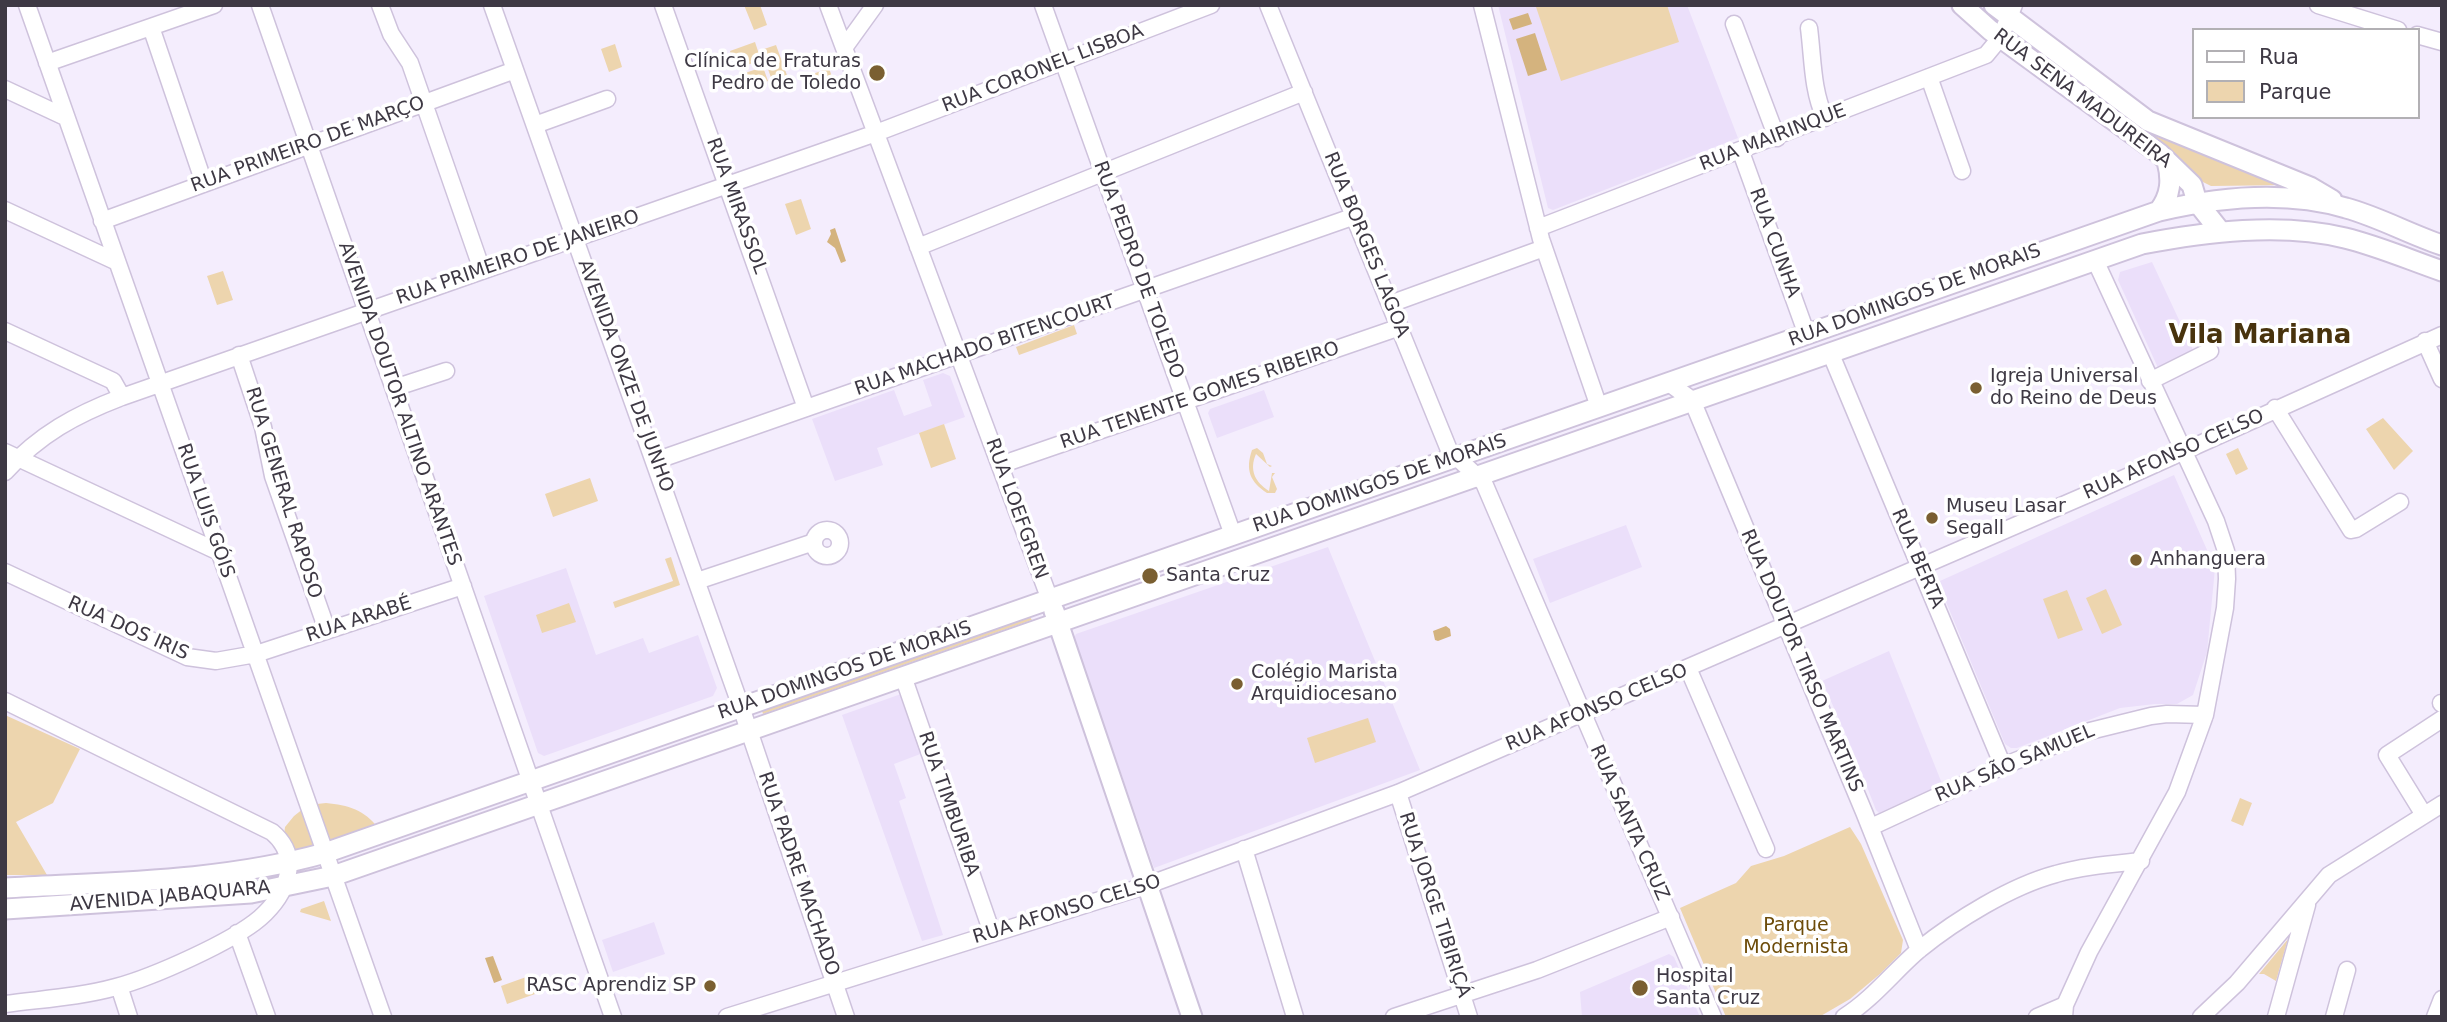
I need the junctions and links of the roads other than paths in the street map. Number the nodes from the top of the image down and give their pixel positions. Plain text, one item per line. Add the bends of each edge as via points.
1 (27, 5) edge
2 (214, 5) edge
3 (260, 5) edge
4 (380, 5) edge
5 (492, 5) edge
6 (663, 5) edge
7 (828, 5) edge
8 (875, 5) edge
9 (1043, 5) edge
10 (1212, 5) edge
11 (1268, 5) edge
12 (1482, 5) edge
13 (1962, 5) edge
14 (2318, 5) edge
15 (2005, 9) edge
16 (1734, 24) dead end
17 (151, 27) junction
18 (1809, 28) dead end
19 (2392, 28) edge
20 (2419, 36) edge
21 (2000, 38) junction
22 (2442, 43) edge
23 (844, 48) junction
24 (1063, 61) junction
25 (47, 63) junction
26 (515, 70) junction
27 (1929, 77) junction
28 (5, 89) edge
29 (1304, 92) junction
30 (607, 99) dead end
31 (424, 102) junction
32 (65, 117) junction
33 (1825, 118) junction
34 (535, 125) junction
35 (876, 133) junction
36 (1777, 138) junction
37 (308, 145) junction
38 (1741, 152) junction
39 (2167, 162) junction
40 (1102, 172) junction
41 (1962, 172) dead end
42 (204, 183) junction
43 (728, 184) junction
44 (2197, 202) junction
45 (2346, 207) junction
46 (5, 210) edge
47 (2159, 211) junction
48 (1355, 216) junction
49 (102, 221) junction
50 (2112, 226) junction
51 (1538, 228) junction
52 (2220, 231) junction
53 (576, 239) junction
54 (2442, 245) edge
55 (918, 247) junction
56 (1544, 248) junction
57 (2095, 260) junction
58 (117, 262) junction
59 (482, 270) junction
60 (2442, 271) edge
61 (1145, 290) junction
62 (1390, 304) junction
63 (367, 310) junction
64 (1400, 327) junction
65 (5, 331) edge
66 (1807, 335) junction
67 (2442, 335) edge
68 (2426, 341) junction
69 (2210, 351) dead end
70 (1830, 352) junction
71 (958, 354) junction
72 (239, 355) junction
73 (446, 371) dead end
74 (2442, 379) edge
75 (2150, 381) junction
76 (160, 383) junction
77 (1669, 383) junction
78 (394, 388) junction
79 (122, 397) junction
80 (1692, 400) junction
81 (1185, 402) junction
82 (1599, 407) junction
83 (806, 408) junction
84 (2275, 408) junction
85 (2183, 450) junction
86 (12, 455) edge
87 (1457, 458) junction
88 (655, 461) junction
89 (1000, 465) junction
90 (5, 472) edge
91 (1478, 475) junction
92 (2400, 502) dead end
93 (1233, 535) junction
94 (814, 542) dead end
95 (220, 553) junction
96 (1920, 567) junction
97 (5, 572) edge
98 (697, 581) junction
99 (463, 586) junction
100 (1050, 600) junction
101 (1058, 621) junction
102 (1787, 626) junction
103 (327, 630) junction
104 (256, 654) junction
105 (1688, 668) junction
106 (903, 676) junction
107 (5, 701) edge
108 (741, 707) junction
109 (1582, 715) junction
110 (2205, 715) junction
111 (2442, 719) edge
112 (749, 731) junction
113 (2003, 766) junction
114 (532, 780) junction
115 (1398, 793) junction
116 (540, 803) junction
117 (2442, 804) edge
118 (2424, 815) junction
119 (1871, 827) junction
120 (1244, 849) junction
121 (1766, 849) dead end
122 (325, 853) junction
123 (2141, 860) junction
124 (290, 863) junction
125 (333, 876) junction
126 (1148, 885) junction
127 (284, 887) junction
128 (5, 888) edge
129 (2309, 899) junction
130 (5, 909) edge
131 (1671, 917) junction
132 (237, 933) junction
133 (992, 933) junction
134 (1919, 950) junction
135 (2347, 970) dead end
136 (835, 983) junction
137 (119, 986) junction
138 (1462, 994) junction
139 (2442, 999) edge
140 (5, 1004) edge
141 (2064, 1011) edge
142 (130, 1017) edge
143 (267, 1017) edge
144 (383, 1017) edge
145 (613, 1017) edge
146 (727, 1017) edge
147 (846, 1017) edge
148 (1192, 1017) edge
149 (1294, 1017) edge
150 (1394, 1017) edge
151 (1469, 1017) edge
152 (1713, 1017) edge
153 (1844, 1017) edge
154 (2037, 1017) edge
155 (2201, 1017) edge
156 (2276, 1017) edge
157 (2334, 1017) edge
158 (2435, 1017) edge

1 - 25 street, RUA LUIS GÓIS
2 - 17 street
3 - 37 street, AVENIDA DOUTOR ALTINO ARANTES
4 - 31 street
5 - 26 street, AVENIDA ONZE DE JUNHO
6 - 43 street, RUA MIRASSOL
7 - 23 street, RUA LOEFGREN
8 - 23 street
9 - 24 street, RUA PEDRO DE TOLEDO
10 - 24 street, RUA CORONEL LISBOA
11 - 29 street, RUA BORGES LAGOA
12 - 51 street
13 - 21 main road, RUA SENA MADUREIRA
14 - 19 street
15 - 21 street
15 - 45 main road, RUA SENA MADUREIRA via 2148,121 2310,187
16 - 36 street
17 - 25 street
17 - 42 street
18 - 33 street via 1815,89
20 - 22 street
21 - 27 street, RUA MAIRINQUE via 1986,55
21 - 39 main road, RUA SENA MADUREIRA
23 - 35 street, RUA LOEFGREN
24 - 35 street, RUA CORONEL LISBOA
24 - 40 street, RUA PEDRO DE TOLEDO
25 - 32 street, RUA LUIS GÓIS
26 - 31 street, RUA PRIMEIRO DE MARÇO
26 - 34 street, AVENIDA ONZE DE JUNHO
27 - 33 street, RUA MAIRINQUE
27 - 41 street
28 - 32 street
29 - 40 street
29 - 48 street, RUA BORGES LAGOA
30 - 34 street
31 - 37 street, RUA PRIMEIRO DE MARÇO
31 - 59 street
32 - 49 street, RUA LUIS GÓIS
33 - 36 street, RUA MAIRINQUE
34 - 53 street, AVENIDA ONZE DE JUNHO
35 - 43 street, RUA PRIMEIRO DE JANEIRO
35 - 55 street, RUA LOEFGREN
36 - 38 street, RUA MAIRINQUE
37 - 42 street, RUA PRIMEIRO DE MARÇO
37 - 63 street, AVENIDA DOUTOR ALTINO ARANTES
38 - 51 street, RUA MAIRINQUE
38 - 66 street, RUA CUNHA
39 - 44 main road, RUA SENA MADUREIRA via 2192,185
39 - 47 main road via 2169,194
40 - 55 street
40 - 61 street, RUA PEDRO DE TOLEDO
42 - 49 street, RUA PRIMEIRO DE MARÇO
43 - 53 street, RUA PRIMEIRO DE JANEIRO
43 - 83 street, RUA MIRASSOL
44 - 45 main road, RUA DOMINGOS DE MORAIS via 2277,198
44 - 47 main road, RUA DOMINGOS DE MORAIS
44 - 52 main road, RUA SENA MADUREIRA
45 - 54 main road, RUA DOMINGOS DE MORAIS
46 - 58 street
47 - 50 main road, RUA DOMINGOS DE MORAIS
48 - 61 street, RUA MACHADO BITENCOURT
48 - 62 street, RUA BORGES LAGOA
49 - 58 street, RUA LUIS GÓIS
50 - 57 main road
50 - 66 main road, RUA DOMINGOS DE MORAIS
51 - 56 street
52 - 57 main road, RUA DOMINGOS DE MORAIS via 2142,244
52 - 60 main road, RUA DOMINGOS DE MORAIS via 2344,238
53 - 59 street, RUA PRIMEIRO DE JANEIRO
53 - 88 street, AVENIDA ONZE DE JUNHO
55 - 71 street, RUA LOEFGREN
56 - 62 street
56 - 82 street
57 - 70 main road, RUA DOMINGOS DE MORAIS
57 - 75 street
58 - 76 street, RUA LUIS GÓIS
59 - 63 street, RUA PRIMEIRO DE JANEIRO
61 - 71 street, RUA MACHADO BITENCOURT
61 - 81 street, RUA PEDRO DE TOLEDO
62 - 64 street, RUA BORGES LAGOA
63 - 72 street, RUA PRIMEIRO DE JANEIRO
63 - 78 street, AVENIDA DOUTOR ALTINO ARANTES
64 - 81 street, RUA TENENTE GOMES RIBEIRO
64 - 87 street, RUA BORGES LAGOA
65 - 79 street via 113,381
66 - 77 main road, RUA DOMINGOS DE MORAIS
67 - 68 street, RUA AFONSO CELSO
68 - 74 street
68 - 84 street, RUA AFONSO CELSO
69 - 75 street
70 - 80 main road, RUA DOMINGOS DE MORAIS
70 - 96 street, RUA BERTA
71 - 83 street, RUA MACHADO BITENCOURT
71 - 89 street, RUA LOEFGREN
72 - 76 street, RUA PRIMEIRO DE JANEIRO
72 - 103 street, RUA GENERAL RAPOSO via 273,475
73 - 78 street
75 - 85 street
76 - 79 street, RUA PRIMEIRO DE JANEIRO
76 - 95 street, RUA LUIS GÓIS
77 - 80 street
77 - 82 main road, RUA DOMINGOS DE MORAIS
78 - 99 street, AVENIDA DOUTOR ALTINO ARANTES
79 - 86 street, RUA PRIMEIRO DE JANEIRO via 53,429
80 - 91 main road, RUA DOMINGOS DE MORAIS
80 - 102 street, RUA DOUTOR TIRSO MARTINS
81 - 89 street, RUA TENENTE GOMES RIBEIRO
81 - 93 street, RUA PEDRO DE TOLEDO
82 - 87 main road, RUA DOMINGOS DE MORAIS
83 - 88 street, RUA MACHADO BITENCOURT
84 - 85 street, RUA AFONSO CELSO
84 - 92 street via 2351,530
85 - 96 street, RUA AFONSO CELSO
85 - 110 street via 2216,521 2226,559 2225,608
86 - 90 street, RUA PRIMEIRO DE JANEIRO
86 - 95 street
87 - 91 street, RUA BORGES LAGOA
87 - 93 main road, RUA DOMINGOS DE MORAIS
88 - 98 street, AVENIDA ONZE DE JUNHO
89 - 100 street, RUA LOEFGREN
91 - 101 main road, RUA DOMINGOS DE MORAIS
91 - 109 street, RUA SANTA CRUZ
93 - 100 main road, RUA DOMINGOS DE MORAIS
94 - 98 street
95 - 104 street, RUA LUIS GÓIS
96 - 102 street, RUA AFONSO CELSO
96 - 113 street, RUA BERTA
97 - 104 street, RUA DOS IRIS via 187,657 216,661
98 - 108 street, AVENIDA ONZE DE JUNHO
99 - 103 street, RUA ARABÉ
99 - 114 street, AVENIDA DOUTOR ALTINO ARANTES
100 - 101 main road, RUA LOEFGREN
100 - 108 main road, RUA DOMINGOS DE MORAIS
101 - 106 main road, RUA DOMINGOS DE MORAIS
101 - 126 main road, RUA LOEFGREN
102 - 105 street, RUA AFONSO CELSO
102 - 119 street, RUA DOUTOR TIRSO MARTINS
103 - 104 street, RUA ARABÉ
104 - 122 street, RUA LUIS GÓIS
105 - 109 street, RUA AFONSO CELSO
105 - 121 street
106 - 112 main road, RUA DOMINGOS DE MORAIS
106 - 133 street, RUA TIMBURIBA
107 - 124 street via 272,832 287,849
108 - 112 street, RUA PADRE MACHADO
108 - 114 main road, RUA DOMINGOS DE MORAIS
109 - 115 street, RUA AFONSO CELSO
109 - 131 street, RUA SANTA CRUZ
110 - 113 street, RUA SÃO SAMUEL via 2168,714 2108,724
110 - 123 street via 2177,792
111 - 118 street via 2387,755
112 - 116 main road, RUA DOMINGOS DE MORAIS
112 - 136 street, RUA PADRE MACHADO
113 - 119 street, RUA SÃO SAMUEL
114 - 116 street, AVENIDA DOUTOR ALTINO ARANTES
114 - 122 main road, RUA DOMINGOS DE MORAIS
115 - 120 street, RUA AFONSO CELSO
115 - 138 street, RUA JORGE TIBIRIÇÁ
116 - 125 main road, RUA DOMINGOS DE MORAIS
116 - 145 street, AVENIDA DOUTOR ALTINO ARANTES
117 - 118 street
118 - 129 street via 2337,868
119 - 134 street, RUA DOUTOR TIRSO MARTINS
120 - 126 street, RUA AFONSO CELSO
120 - 149 street
122 - 124 main road, AVENIDA JABAQUARA
122 - 125 street, RUA LUIS GÓIS
123 - 134 street via 2032,882 1970,914
123 - 141 street via 2106,919
124 - 127 street
124 - 128 main road, AVENIDA JABAQUARA via 174,878
125 - 127 main road, AVENIDA JABAQUARA
125 - 144 street, RUA LUIS GÓIS
126 - 133 street, RUA AFONSO CELSO
126 - 148 main road, RUA LOEFGREN
127 - 130 main road, AVENIDA JABAQUARA via 182,899
127 - 132 street via 259,918
129 - 155 street via 2237,983
129 - 156 street
131 - 138 street
131 - 152 street, RUA SANTA CRUZ
132 - 137 street
132 - 143 street
133 - 136 street, RUA AFONSO CELSO
134 - 153 street
135 - 157 street
136 - 146 street, RUA AFONSO CELSO
136 - 147 street, RUA PADRE MACHADO
137 - 140 street
137 - 142 street
138 - 150 street
138 - 151 street, RUA JORGE TIBIRIÇÁ
139 - 158 street
141 - 154 street

